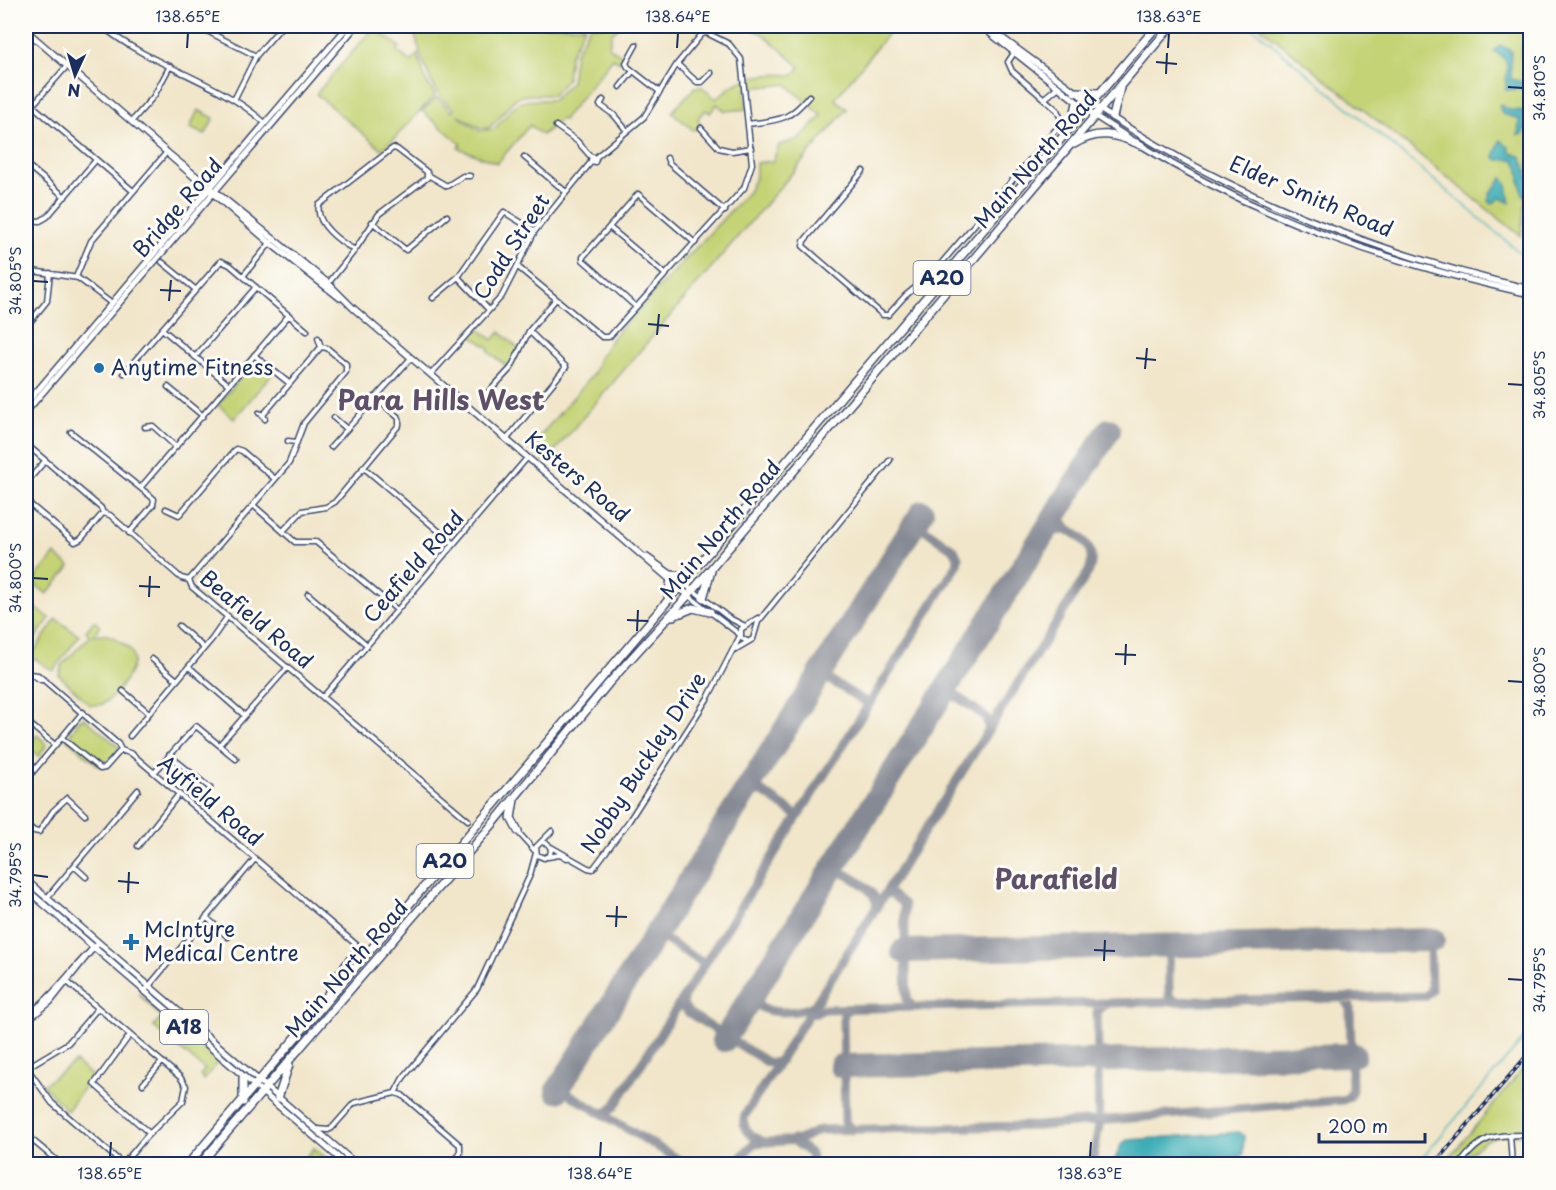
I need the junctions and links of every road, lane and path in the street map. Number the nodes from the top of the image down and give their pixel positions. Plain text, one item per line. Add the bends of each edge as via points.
1 (28, 26) edge
2 (102, 26) edge
3 (197, 26) edge
4 (282, 26) edge
5 (348, 26) edge
6 (356, 26) edge
7 (696, 26) edge
8 (983, 26) edge
9 (1157, 26) edge
10 (1172, 26) edge
11 (27, 34) edge
12 (702, 34) junction
13 (636, 45) dead end
14 (1016, 51) junction
15 (256, 56) junction
16 (677, 64) junction
17 (67, 65) junction
18 (170, 66) junction
19 (633, 71) junction
20 (711, 73) dead end
21 (1043, 73) junction
22 (1121, 86) junction
23 (620, 87) dead end
24 (1057, 88) junction
25 (660, 92) junction
26 (1075, 92) junction
27 (1100, 93) junction
28 (809, 96) dead end
29 (236, 98) junction
30 (1045, 98) junction
31 (26, 100) edge
32 (603, 100) dead end
33 (1077, 103) junction
34 (32, 106) junction
35 (1089, 107) junction
36 (1098, 112) junction
37 (1113, 117) junction
38 (132, 121) junction
39 (748, 124) junction
40 (267, 125) junction
41 (556, 126) dead end
42 (1072, 126) junction
43 (701, 128) dead end
44 (627, 131) junction
45 (1141, 145) junction
46 (751, 148) junction
47 (1066, 148) junction
48 (168, 153) junction
49 (524, 158) dead end
50 (667, 158) dead end
51 (593, 159) junction
52 (96, 160) junction
53 (26, 164) edge
54 (863, 171) dead end
55 (428, 175) junction
56 (470, 176) dead end
57 (212, 190) junction
58 (134, 191) junction
59 (566, 192) junction
60 (65, 197) junction
61 (220, 201) junction
62 (206, 202) junction
63 (725, 211) junction
64 (447, 216) dead end
65 (26, 220) edge
66 (372, 222) junction
67 (609, 227) junction
68 (535, 231) junction
69 (1354, 236) junction
70 (272, 241) junction
71 (695, 243) junction
72 (1375, 244) junction
73 (1362, 249) junction
74 (355, 250) junction
75 (220, 255) dead end
76 (221, 261) junction
77 (162, 262) dead end
78 (518, 267) junction
79 (26, 270) edge
80 (50, 273) junction
81 (666, 275) junction
82 (243, 276) junction
83 (76, 277) junction
84 (458, 277) junction
85 (326, 285) junction
86 (256, 287) junction
87 (195, 289) junction
88 (1530, 289) edge
89 (1530, 294) edge
90 (433, 298) dead end
91 (556, 298) junction
92 (113, 305) junction
93 (636, 307) junction
94 (489, 310) junction
95 (288, 315) junction
96 (26, 327) edge
97 (162, 329) junction
98 (307, 331) dead end
99 (529, 331) junction
100 (318, 338) dead end
101 (321, 347) junction
102 (254, 355) junction
103 (195, 357) junction
104 (411, 357) junction
105 (124, 373) dead end
106 (431, 374) junction
107 (289, 384) junction
108 (229, 385) junction
109 (168, 387) dead end
110 (486, 395) dead end
111 (375, 397) junction
112 (26, 404) edge
113 (26, 412) edge
114 (203, 416) junction
115 (262, 416) dead end
116 (334, 418) dead end
117 (145, 427) dead end
118 (347, 429) junction
119 (71, 432) dead end
120 (507, 439) junction
121 (288, 441) dead end
122 (297, 442) junction
123 (26, 444) edge
124 (176, 447) junction
125 (331, 447) dead end
126 (528, 457) junction
127 (45, 460) junction
128 (890, 460) dead end
129 (363, 467) junction
130 (275, 479) junction
131 (26, 483) edge
132 (141, 487) junction
133 (26, 501) edge
134 (253, 505) junction
135 (166, 509) dead end
136 (103, 513) junction
137 (284, 530) junction
138 (129, 533) junction
139 (454, 543) junction
140 (713, 566) junction
141 (695, 568) junction
142 (671, 577) junction
143 (189, 580) junction
144 (681, 585) junction
145 (691, 593) junction
146 (308, 594) dead end
147 (703, 598) junction
148 (665, 604) junction
149 (397, 610) junction
150 (768, 611) junction
151 (710, 612) junction
152 (228, 616) junction
153 (668, 618) junction
154 (179, 626) dead end
155 (746, 626) junction
156 (754, 630) junction
157 (186, 632) junction
158 (740, 635) junction
159 (180, 638) dead end
160 (748, 641) junction
161 (367, 645) junction
162 (204, 648) junction
163 (733, 652) junction
164 (152, 659) dead end
165 (158, 665) junction
166 (189, 667) junction
167 (288, 667) junction
168 (153, 672) dead end
169 (27, 673) edge
170 (177, 680) junction
171 (123, 691) dead end
172 (323, 697) junction
173 (82, 712) junction
174 (149, 713) junction
175 (244, 715) junction
176 (26, 721) edge
177 (130, 736) dead end
178 (62, 738) junction
179 (220, 744) junction
180 (55, 745) junction
181 (121, 750) junction
182 (170, 755) junction
183 (236, 759) dead end
184 (154, 773) junction
185 (26, 779) edge
186 (210, 788) dead end
187 (138, 790) dead end
188 (179, 794) junction
189 (514, 798) junction
190 (85, 815) dead end
191 (468, 820) dead end
192 (26, 824) edge
193 (492, 825) junction
194 (518, 832) junction
195 (541, 843) junction
196 (138, 846) dead end
197 (550, 846) junction
198 (535, 852) junction
199 (546, 857) junction
200 (255, 859) junction
201 (570, 859) junction
202 (74, 866) junction
203 (530, 875) junction
204 (86, 877) dead end
205 (26, 880) edge
206 (26, 889) edge
207 (43, 901) junction
208 (206, 917) junction
209 (228, 937) dead end
210 (96, 946) junction
211 (26, 948) edge
212 (359, 948) joint
213 (26, 961) edge
214 (66, 981) junction
215 (146, 989) junction
216 (98, 1008) junction
217 (316, 1016) junction
218 (26, 1018) edge
219 (203, 1034) junction
220 (130, 1035) junction
221 (209, 1049) junction
222 (291, 1060) junction
223 (162, 1062) junction
224 (26, 1068) edge
225 (243, 1078) junction
226 (143, 1084) dead end
227 (257, 1085) junction
228 (264, 1091) junction
229 (396, 1093) junction
230 (278, 1098) junction
231 (243, 1102) junction
232 (313, 1128) junction
233 (149, 1133) junction
234 (26, 1135) edge
235 (1510, 1135) junction
236 (1530, 1135) edge
237 (61, 1164) edge
238 (123, 1164) edge
239 (188, 1164) edge
240 (200, 1164) edge
241 (346, 1164) edge
242 (356, 1164) edge
243 (451, 1164) edge
244 (1460, 1164) edge
245 (1512, 1164) edge

1 - 11 main road
2 - 18 street via 123,42
3 - 15 street
4 - 15 street
5 - 40 main road, Bridge Road
6 - 40 main road, Bridge Road
7 - 12 street
8 - 14 main road
9 - 27 highway, Main North Road / A20
10 - 22 highway, Main North Road / A20
11 - 17 main road, Kesters Road
12 - 16 street, Codd Street
12 - 39 street via 729,44 738,53
13 - 19 street via 626,63
14 - 21 main road
14 - 30 street via 1008,62 1012,71
15 - 29 street
16 - 20 street via 697,82
16 - 25 street, Codd Street
17 - 34 street
17 - 38 main road, Kesters Road
18 - 29 street
18 - 38 street via 154,96
19 - 23 street
19 - 25 street
21 - 24 main road
21 - 26 main road
22 - 36 highway, Main North Road / A20
22 - 37 highway
24 - 30 main road
24 - 33 main road
25 - 44 street, Codd Street via 644,117
26 - 27 highway
26 - 35 main road
27 - 35 highway, Main North Road / A20
28 - 39 street via 791,116
29 - 40 street
30 - 54 street via 1057,110 1058,127 933,273 888,315 883,315 803,246
31 - 34 street
32 - 44 street via 600,105
33 - 35 main road
33 - 42 highway
34 - 52 street
35 - 36 main road, Elder Smith Road
35 - 42 highway, Main North Road / A20
36 - 37 main road, Elder Smith Road
36 - 45 main road, Elder Smith Road
36 - 47 highway, Main North Road / A20
37 - 69 main road, Elder Smith Road via 1174,154 1262,198
38 - 48 main road, Kesters Road
39 - 46 street
40 - 57 main road, Bridge Road
41 - 51 street
42 - 141 highway, Main North Road / A20
43 - 46 street via 719,148
44 - 51 street, Codd Street
45 - 47 highway via 1100,133
45 - 73 main road, Elder Smith Road via 1184,172 1255,207
46 - 63 street via 750,176
47 - 140 highway, Main North Road / A20
48 - 57 main road, Kesters Road
48 - 58 street
49 - 59 street
50 - 63 street via 669,164
51 - 59 street, Codd Street
52 - 58 street
52 - 60 street
53 - 60 street
55 - 56 street via 447,186
55 - 66 street
55 - 74 street via 393,148 321,202 318,213 322,222
57 - 61 main road, Kesters Road
57 - 62 main road, Bridge Road
57 - 70 main road, Kesters Road
57 - 92 main road, Bridge Road
58 - 83 street via 89,244
59 - 68 street, Codd Street
60 - 65 street via 43,220
61 - 62 main road
61 - 70 main road, Kesters Road
62 - 92 main road, Bridge Road
63 - 71 street
64 - 66 street via 406,250
66 - 74 street
67 - 71 street via 638,194
67 - 81 street
67 - 93 street via 583,260
68 - 78 street, Codd Street
68 - 84 street via 504,212
69 - 72 main road, Elder Smith Road
69 - 73 main road
70 - 82 street
70 - 85 main road, Kesters Road
71 - 81 street
72 - 73 main road
72 - 88 main road, Elder Smith Road
73 - 89 main road, Elder Smith Road via 1432,271
74 - 85 street
75 - 76 street
76 - 82 street
76 - 87 street
77 - 87 street
78 - 91 street
78 - 94 street, Codd Street
79 - 80 street
80 - 83 street
80 - 96 street via 46,301
81 - 93 street
82 - 86 street
83 - 92 street
84 - 90 street
84 - 94 street
85 - 104 main road, Kesters Road
86 - 95 street
86 - 103 street
87 - 97 street
91 - 93 street via 605,338
91 - 99 street
92 - 112 main road, Bridge Road
92 - 113 main road, Bridge Road
94 - 106 street, Codd Street
95 - 98 street
95 - 102 street
97 - 103 street
97 - 105 street
99 - 110 street via 511,368
99 - 120 street via 566,366
100 - 101 street
101 - 107 street
101 - 122 street via 327,348 348,369 304,423
102 - 107 street
102 - 108 street
103 - 108 street
104 - 106 main road, Kesters Road
104 - 111 street
106 - 120 main road, Kesters Road
107 - 115 street
108 - 114 street
109 - 114 street
111 - 118 street
111 - 129 street via 399,418 399,425
114 - 124 street
116 - 118 street
117 - 124 street via 153,426
118 - 125 street
119 - 132 street
120 - 126 main road, Kesters Road
121 - 122 street
122 - 130 street via 293,456
123 - 127 street, Beafield Road
124 - 132 street
126 - 139 street, Ceafield Road
126 - 142 main road, Kesters Road
127 - 131 street
127 - 136 street, Beafield Road
128 - 150 street
129 - 137 street via 335,502 302,511
129 - 139 street
130 - 134 street
130 - 135 street via 236,449 179,515
132 - 138 street via 154,501
133 - 136 street via 75,542
134 - 137 street
134 - 143 street
136 - 138 street, Beafield Road
137 - 149 street via 296,542 316,542
138 - 143 street, Beafield Road
139 - 149 street, Ceafield Road
140 - 145 highway, Main North Road / A20
140 - 147 highway
141 - 142 highway
141 - 144 highway, Main North Road / A20
142 - 144 main road, Kesters Road
142 - 148 highway
143 - 152 street, Beafield Road via 192,587
144 - 145 main road, Kesters Road
144 - 148 highway, Main North Road / A20
145 - 147 street, Kesters Road
145 - 151 street, Kesters Road
145 - 153 highway, Main North Road / A20
146 - 161 street
147 - 155 street, Kesters Road
148 - 217 highway, Main North Road / A20
149 - 161 street, Ceafield Road
150 - 155 street
150 - 156 street
151 - 153 highway via 693,608
151 - 158 street, Kesters Road
152 - 162 street
152 - 167 street, Beafield Road
153 - 189 highway, Main North Road / A20
154 - 157 street
155 - 156 street, Kesters Road
155 - 158 street, Nobby Buckley Drive
156 - 160 street via 754,637
157 - 159 street
157 - 162 street
158 - 160 street, Kesters Road
158 - 163 street, Nobby Buckley Drive
160 - 163 street, Nobby Buckley Drive
161 - 172 street, Ceafield Road
162 - 166 street
163 - 201 street, Nobby Buckley Drive via 600,862 588,868
164 - 165 street
165 - 168 street
165 - 170 street
166 - 170 street
166 - 175 street
167 - 172 street, Beafield Road
167 - 175 street
169 - 173 street, Ayfield Road via 37,675
170 - 174 street
171 - 174 street
172 - 191 street, Beafield Road
173 - 178 street
173 - 181 street, Ayfield Road
174 - 177 street
175 - 179 street
176 - 180 street
178 - 180 street
178 - 181 street via 100,769
179 - 182 street via 196,726
179 - 183 street
180 - 185 street
181 - 184 street, Ayfield Road via 132,754
182 - 184 street
182 - 186 street
184 - 188 street, Ayfield Road
187 - 202 street
188 - 196 street
188 - 200 street, Ayfield Road
189 - 193 highway, Main North Road / A20
189 - 194 highway via 510,814
190 - 192 street via 67,798 39,832
193 - 194 highway via 504,822
193 - 222 highway, Main North Road / A20
194 - 195 street
194 - 198 street
195 - 197 street
195 - 197 street via 552,831
195 - 198 street
197 - 199 street
197 - 201 street, Nobby Buckley Drive
198 - 199 street
198 - 203 street
199 - 201 street, Nobby Buckley Drive via 559,855
199 - 203 street
200 - 208 street
200 - 212 street, Ayfield Road
202 - 204 street
202 - 207 street
203 - 229 street via 477,989 403,1078
205 - 207 main road, A18
206 - 207 main road, A18
207 - 210 main road, A18
208 - 209 street
208 - 215 street
210 - 214 main road
210 - 215 main road, A18
211 - 213 street
212 - 217 highway via 339,974
214 - 216 street
214 - 218 main road via 45,1008
215 - 219 main road, A18
215 - 221 main road, A18
216 - 220 street
216 - 224 street via 68,1043
217 - 227 highway, Main North Road / A20
219 - 221 main road
219 - 227 main road, A18
220 - 223 street
220 - 233 street via 94,1084
221 - 225 main road, A18
222 - 228 highway, Main North Road / A20
222 - 230 highway
223 - 226 street
223 - 233 street via 182,1079 186,1095
224 - 238 street via 52,1103
225 - 227 main road, A18
225 - 231 highway
227 - 228 main road, A18
227 - 231 highway, Main North Road / A20
228 - 230 main road, A18
228 - 240 highway, Main North Road / A20
228 - 241 main road, A18
229 - 232 street via 354,1102 328,1130
229 - 243 street via 460,1146 460,1154
230 - 232 main road, A18
231 - 239 highway, Main North Road / A20
232 - 242 main road, A18
233 - 238 street
234 - 237 street
235 - 236 street
235 - 244 street via 1483,1140
235 - 245 street

